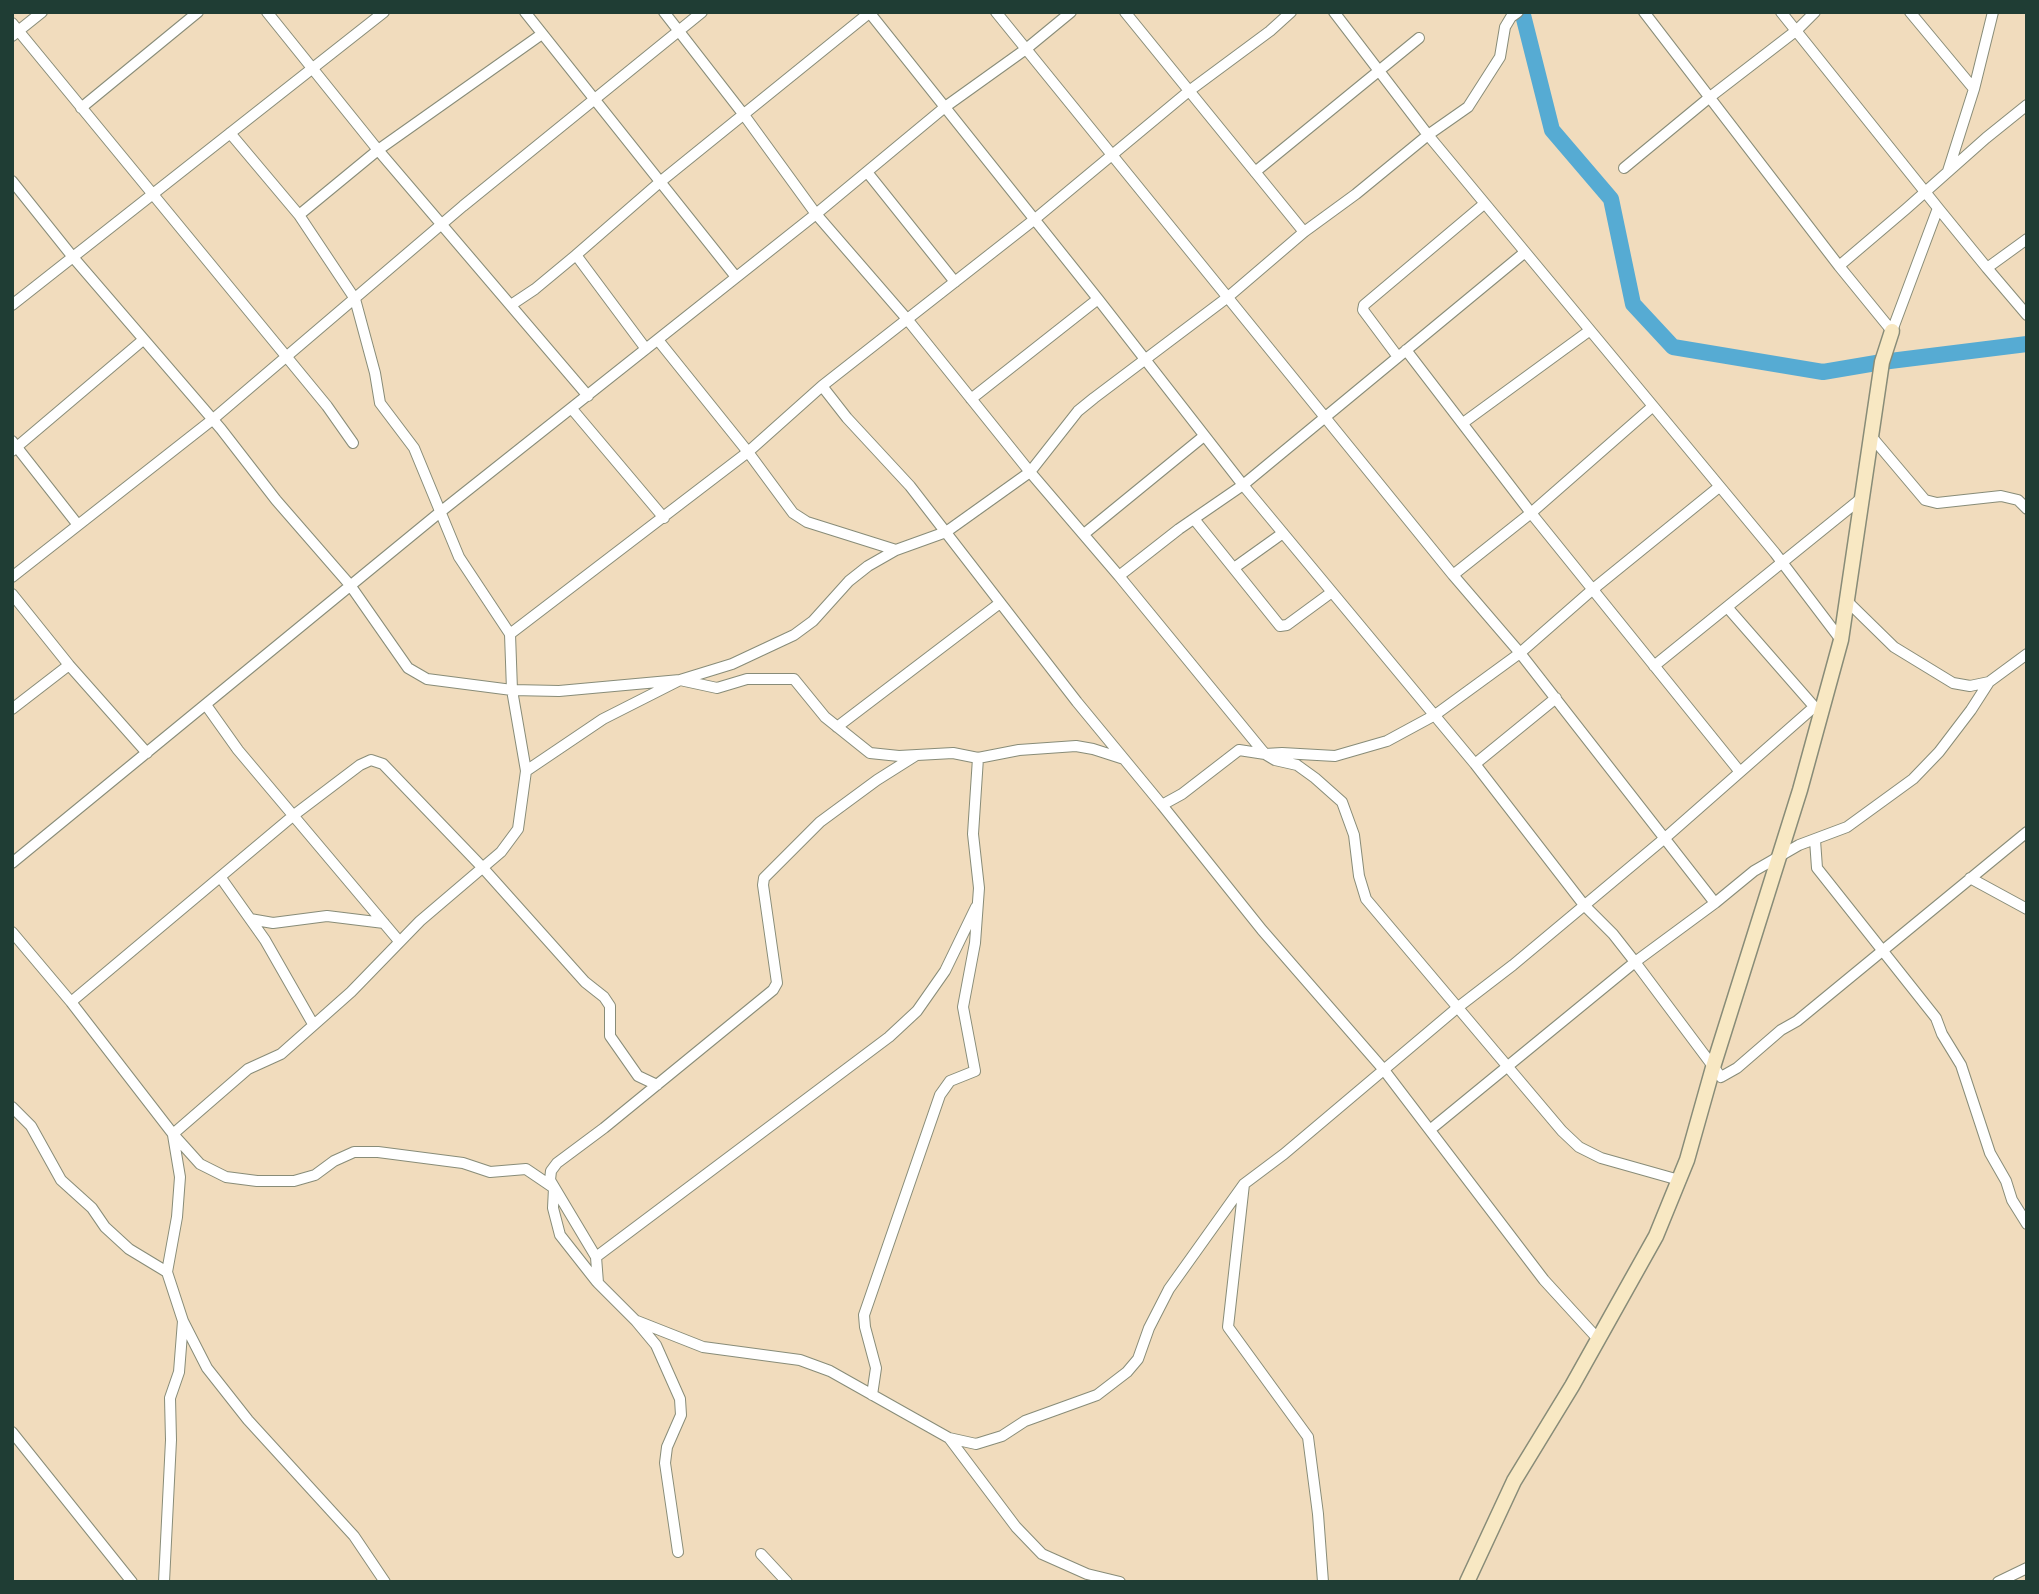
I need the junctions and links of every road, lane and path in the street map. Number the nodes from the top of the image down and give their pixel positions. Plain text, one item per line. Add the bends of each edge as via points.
1 (42, 12) edge
2 (198, 12) edge
3 (267, 12) edge
4 (384, 12) edge
5 (525, 12) edge
6 (664, 12) edge
7 (702, 12) edge
8 (869, 12) edge
9 (996, 12) edge
10 (1071, 12) edge
11 (1125, 12) edge
12 (1291, 12) edge
13 (1334, 12) edge
14 (1518, 12) edge
15 (1644, 12) edge
16 (1781, 12) edge
17 (1815, 12) edge
18 (1910, 12) edge
19 (1993, 12) edge
20 (14, 30) edge
21 (680, 30) junction
22 (1797, 30) junction
23 (542, 34) junction
24 (1419, 38) dead end
25 (1026, 49) junction
26 (313, 69) junction
27 (1378, 69) junction
28 (1974, 89) junction
29 (1189, 91) junction
30 (1710, 97) junction
31 (593, 99) junction
32 (2027, 105) edge
33 (944, 107) junction
34 (81, 108) junction
35 (744, 115) junction
36 (230, 133) junction
37 (1428, 135) junction
38 (378, 150) junction
39 (1111, 156) junction
40 (1625, 168) dead end
41 (1947, 171) junction
42 (867, 172) junction
43 (1255, 172) junction
44 (12, 181) edge
45 (660, 182) junction
46 (1926, 191) junction
47 (151, 194) junction
48 (1484, 204) junction
49 (1938, 208) junction
50 (816, 214) junction
51 (299, 215) junction
52 (1035, 219) junction
53 (442, 224) junction
54 (1304, 232) junction
55 (2027, 239) edge
56 (1524, 253) junction
57 (576, 255) junction
58 (72, 257) junction
59 (1839, 266) junction
60 (1987, 268) junction
61 (736, 277) junction
62 (955, 282) junction
63 (1228, 297) junction
64 (355, 299) junction
65 (1098, 299) junction
66 (12, 305) edge
67 (511, 305) junction
68 (2027, 315) edge
69 (907, 319) junction
70 (1589, 331) junction
71 (1892, 331) junction
72 (143, 340) junction
73 (658, 340) junction
74 (646, 349) junction
75 (1402, 353) junction
76 (287, 357) junction
77 (1146, 360) junction
78 (822, 386) junction
79 (589, 396) junction
80 (971, 399) junction
81 (1652, 407) junction
82 (572, 409) junction
83 (1325, 417) junction
84 (212, 420) junction
85 (1463, 423) junction
86 (1205, 436) junction
87 (1871, 436) junction
88 (353, 443) dead end
89 (14, 446) edge
90 (748, 452) junction
91 (1030, 472) junction
92 (1243, 485) junction
93 (1719, 487) junction
94 (1863, 497) junction
95 (2027, 509) edge
96 (439, 513) junction
97 (1531, 513) junction
98 (664, 518) junction
99 (1194, 519) junction
100 (78, 525) junction
101 (946, 532) junction
102 (1283, 533) junction
103 (1084, 534) junction
104 (897, 550) junction
105 (1782, 563) junction
106 (1234, 568) junction
107 (1454, 575) junction
108 (1119, 576) junction
109 (12, 577) edge
110 (350, 585) junction
111 (1592, 590) junction
112 (1332, 592) junction
113 (12, 594) edge
114 (1848, 602) junction
115 (1000, 603) junction
116 (1727, 607) junction
117 (510, 634) junction
118 (1841, 639) junction
119 (1520, 653) junction
120 (2027, 654) edge
121 (69, 665) junction
122 (1654, 666) junction
123 (680, 680) junction
124 (1989, 682) junction
125 (512, 690) junction
126 (1556, 698) junction
127 (206, 705) junction
128 (12, 709) edge
129 (1817, 711) junction
130 (1435, 715) junction
131 (837, 727) junction
132 (147, 753) junction
133 (1265, 754) junction
134 (916, 756) junction
135 (978, 758) junction
136 (1124, 759) junction
137 (1475, 764) junction
138 (526, 771) junction
139 (1740, 772) junction
140 (1162, 805) junction
141 (294, 815) junction
142 (2027, 832) edge
143 (1665, 838) junction
144 (1815, 840) junction
145 (1778, 855) junction
146 (12, 863) edge
147 (483, 868) junction
148 (221, 878) junction
149 (1970, 878) junction
150 (1715, 903) junction
151 (978, 904) junction
152 (1584, 905) junction
153 (2027, 909) edge
154 (250, 919) junction
155 (384, 923) junction
156 (12, 932) edge
157 (399, 941) junction
158 (1882, 948) junction
159 (1635, 962) junction
160 (71, 1002) junction
161 (1457, 1008) junction
162 (313, 1024) junction
163 (1714, 1064) junction
164 (1506, 1066) junction
165 (1384, 1070) junction
166 (657, 1084) junction
167 (12, 1107) edge
168 (1431, 1129) junction
169 (173, 1134) junction
170 (1679, 1180) junction
171 (1244, 1184) junction
172 (554, 1188) junction
173 (2027, 1224) edge
174 (596, 1257) junction
175 (167, 1272) junction
176 (598, 1283) junction
177 (183, 1321) junction
178 (636, 1321) junction
179 (1598, 1339) junction
180 (872, 1395) junction
181 (12, 1432) edge
182 (949, 1438) junction
183 (678, 1552) dead end
184 (761, 1553) dead end
185 (2027, 1568) edge
186 (132, 1582) edge
187 (164, 1582) edge
188 (385, 1582) edge
189 (787, 1582) edge
190 (1120, 1582) edge
191 (1323, 1582) edge
192 (1467, 1582) edge
193 (1998, 1582) edge

1 - 20 street
2 - 34 street
3 - 26 street
4 - 26 street
5 - 23 street
6 - 21 street
7 - 21 street
8 - 33 street
8 - 35 street
9 - 25 street
10 - 25 street
11 - 29 street
12 - 29 street
13 - 27 street
14 - 37 street via 1505,27 1500,57 1474,99
15 - 30 street
16 - 22 street
17 - 22 street
18 - 28 street
19 - 28 street
20 - 34 street
21 - 31 street
21 - 35 street
22 - 30 street
22 - 46 street
23 - 31 street
23 - 38 street
24 - 27 street
25 - 33 street
25 - 39 street
26 - 36 street
26 - 38 street
27 - 37 street
27 - 43 street
28 - 41 street
29 - 39 street
29 - 43 street
30 - 40 street
30 - 59 street
31 - 45 street
31 - 53 street
32 - 41 street
33 - 42 street
33 - 52 street
34 - 47 street
35 - 45 street
35 - 50 street
36 - 47 street
36 - 51 street
37 - 48 street
37 - 54 street
38 - 51 street
38 - 53 street
39 - 52 street
39 - 63 street
41 - 46 street
42 - 50 street
42 - 62 street
43 - 54 street
44 - 58 street
45 - 57 street
45 - 61 street
46 - 49 street
46 - 59 street
47 - 58 street
47 - 76 street
48 - 56 street
48 - 75 street via 1364,305 1363,310
49 - 60 street
49 - 71 street
50 - 61 street
50 - 69 street
51 - 64 street
52 - 62 street
52 - 65 street
53 - 64 street
53 - 67 street
54 - 63 street
55 - 60 street
56 - 70 street
56 - 75 street
57 - 67 street
57 - 74 street
58 - 66 street
58 - 72 street
59 - 71 street
60 - 68 street
61 - 73 street
62 - 69 street
63 - 77 street
63 - 83 street
64 - 76 street
64 - 96 street via 380,403 414,448
65 - 77 street
65 - 80 street
67 - 79 street
69 - 78 street
69 - 80 street
70 - 81 street
70 - 85 street
71 - 87 street via 1882,362
72 - 84 street
72 - 89 street
73 - 74 street
73 - 90 street
74 - 79 street
75 - 83 street
75 - 85 street
76 - 84 street
76 - 88 street
77 - 86 street
77 - 91 street via 1078,411
78 - 90 street
78 - 101 street
79 - 82 street
80 - 91 street
81 - 93 street
81 - 97 street
82 - 96 street
82 - 98 street
83 - 92 street
83 - 107 street
84 - 100 street
84 - 110 street
85 - 97 street
86 - 92 street
86 - 103 street
87 - 94 street
87 - 95 street via 1925,500 1937,503 2001,496 2018,500
89 - 100 street
90 - 98 street
90 - 104 street via 800,518
91 - 101 street
91 - 103 street
92 - 99 street
92 - 102 street
93 - 105 street
93 - 111 street
94 - 105 street
94 - 114 street
96 - 110 street
96 - 117 street via 459,557
97 - 107 street
97 - 111 street
98 - 117 street
99 - 106 street
99 - 108 street
100 - 109 street
101 - 104 street
101 - 115 street
102 - 106 street
102 - 112 street
103 - 108 street
104 - 123 street via 849,581 794,635 732,664
105 - 116 street
105 - 118 street
106 - 112 street via 1280,626
107 - 119 street
108 - 133 street
110 - 125 street via 408,668 427,679
110 - 127 street
111 - 119 street
111 - 122 street
112 - 130 street
113 - 121 street
114 - 118 street
114 - 124 street via 1894,647 1953,683
115 - 131 street
115 - 136 street
116 - 122 street
116 - 129 street
117 - 125 street
118 - 129 street
119 - 126 street
119 - 130 street
120 - 124 street
121 - 128 street
121 - 132 street
122 - 139 street
123 - 125 street via 582,690
123 - 131 street via 717,688 747,679 794,679
123 - 138 street via 603,719
124 - 144 street via 1921,772 1847,827
125 - 138 street
126 - 137 street
126 - 143 street
127 - 132 street
127 - 141 street
129 - 139 street
129 - 145 street via 1800,790
130 - 133 street via 1387,741 1351,753
130 - 137 street
131 - 134 street via 870,753
132 - 146 street
133 - 140 street via 1239,750
133 - 161 street via 1297,765 1342,802 1354,835 1366,899
134 - 135 street via 953,753
134 - 166 street via 820,822 769,872 763,885 776,976 773,990
135 - 136 street via 1076,746
135 - 151 street via 973,834
136 - 140 street
137 - 152 street
138 - 147 street via 518,829
139 - 143 street
140 - 165 street via 1262,930
141 - 147 street via 371,760 383,764
141 - 148 street
141 - 155 street
142 - 149 street
143 - 150 street
143 - 152 street
144 - 145 street
144 - 158 street via 1817,868
145 - 150 street
145 - 163 street
147 - 157 street
147 - 166 street via 585,982 604,997 610,1006 610,1036 638,1076
148 - 154 street
148 - 160 street
149 - 153 street
149 - 158 street
150 - 159 street
151 - 174 street via 945,971 916,1011 888,1037
151 - 180 street via 963,1007 975,1071 950,1081 940,1095 864,1315 876,1367
152 - 159 street
152 - 161 street
154 - 155 street via 274,923 327,916
154 - 162 street
155 - 157 street
156 - 160 street
157 - 162 street
158 - 163 street via 1737,1068 1721,1077
158 - 173 street via 1936,1018 1961,1065 1990,1153
159 - 163 street
159 - 164 street
160 - 169 street
161 - 164 street
161 - 165 street
162 - 169 street via 281,1054 247,1069
163 - 170 street
164 - 168 street
164 - 170 street via 1579,1147 1601,1158
165 - 168 street
165 - 171 street
166 - 172 street via 557,1163 551,1171
167 - 175 street via 31,1126 61,1180 105,1227 129,1249
168 - 179 street via 1544,1279
169 - 172 street via 200,1164 226,1177 293,1181 315,1175 355,1152 378,1152 463,1163 490,1172 526,1169
169 - 175 street via 180,1177
170 - 179 street via 1656,1236
171 - 182 street via 1169,1289 1138,1359 1127,1372 1097,1395 1025,1422 1002,1436 976,1444
171 - 191 street via 1228,1327 1308,1437
172 - 174 street
172 - 176 street via 553,1208 561,1236
174 - 176 street
175 - 177 street
176 - 178 street
177 - 187 street via 179,1372 170,1398
177 - 188 street via 207,1368 354,1536
178 - 180 street via 703,1347 800,1360
178 - 183 street via 656,1345 680,1399 681,1415 665,1463
179 - 192 street via 1514,1480
180 - 182 street
181 - 186 street
182 - 190 street via 1042,1554 1087,1574
184 - 189 street
185 - 193 street

